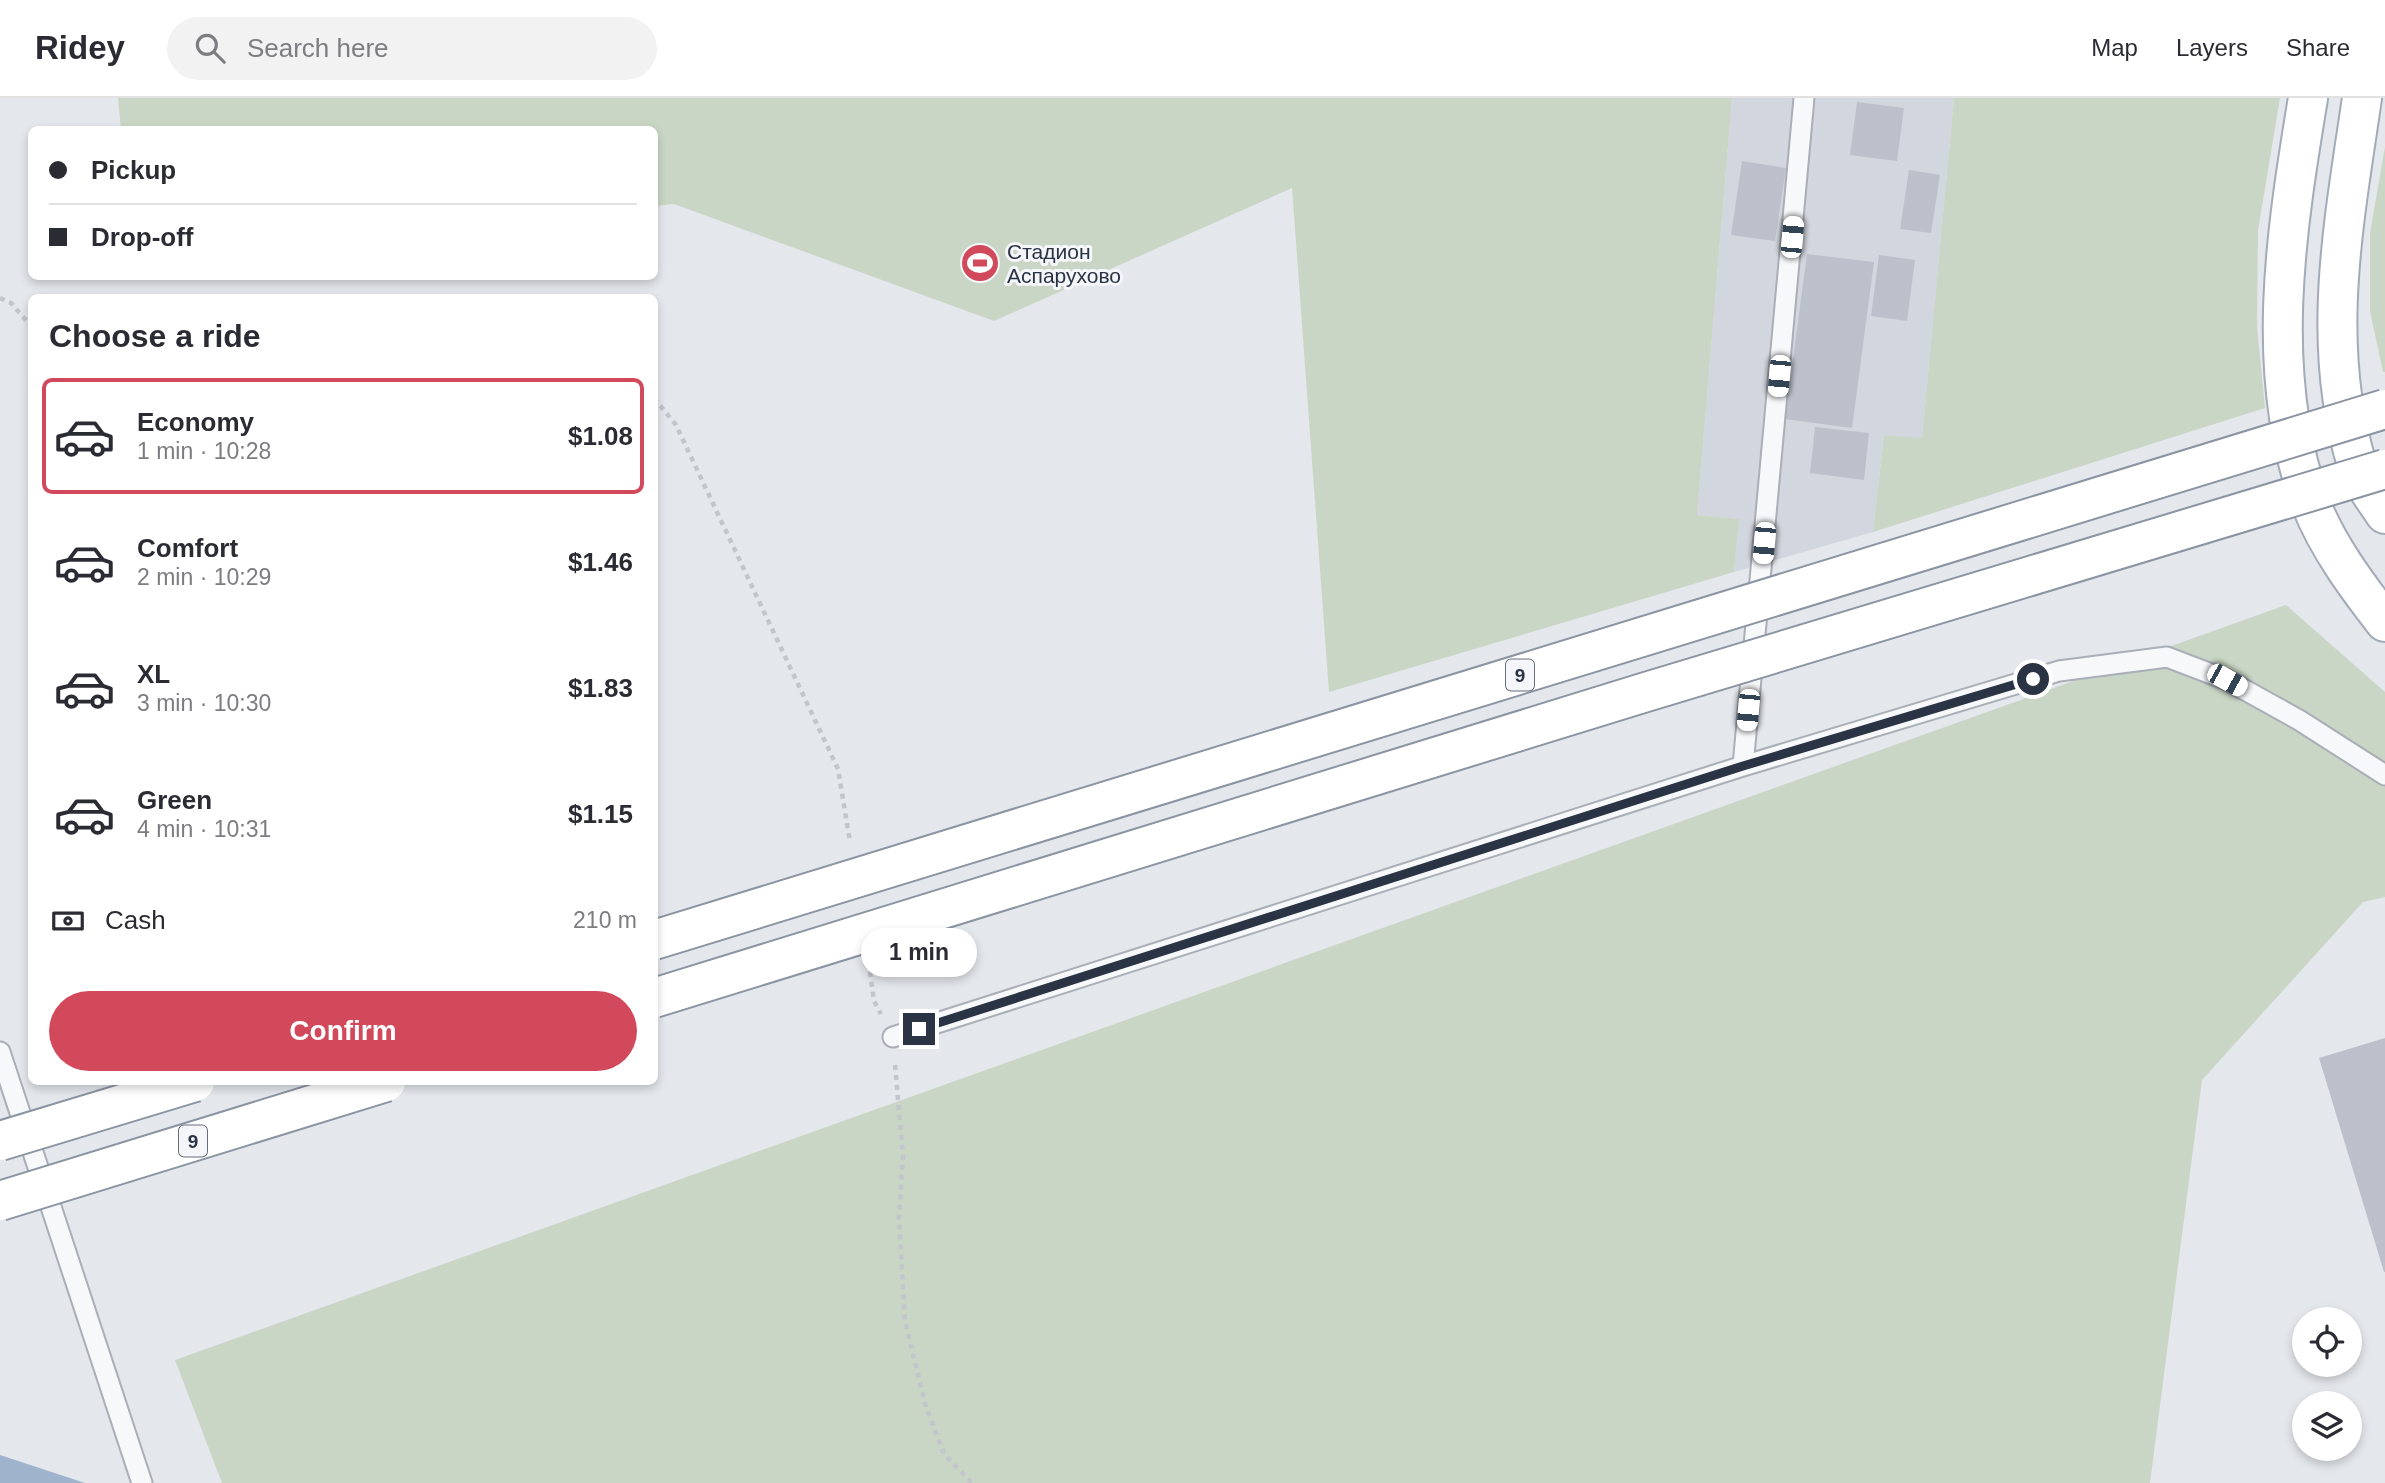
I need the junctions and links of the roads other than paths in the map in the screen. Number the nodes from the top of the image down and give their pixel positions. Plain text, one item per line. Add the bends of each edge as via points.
1 (1804, 98) edge
2 (2308, 98) edge
3 (2362, 98) edge
4 (2385, 409) edge
5 (2385, 469) edge
6 (2385, 514) edge
7 (2385, 622) edge
8 (1743, 766) junction
9 (2385, 775) edge
10 (658, 939) edge
11 (658, 997) edge
12 (893, 1037) road end
13 (0, 1052) edge
14 (185, 1085) edge
15 (376, 1085) edge
16 (0, 1141) edge
17 (0, 1201) edge
18 (142, 1483) edge

1 - 8 lane
2 - 7 main road via 2284,276 2291,442 2312,507 2347,572
3 - 6 main road via 2338,266 2336,344 2359,471
4 - 10 main road, 9, bridge
5 - 11 main road, bridge
8 - 9 lane via 2059,671 2167,657 2227,680
8 - 12 lane
13 - 18 lane
14 - 16 main road, bridge
15 - 17 main road, 9, bridge

